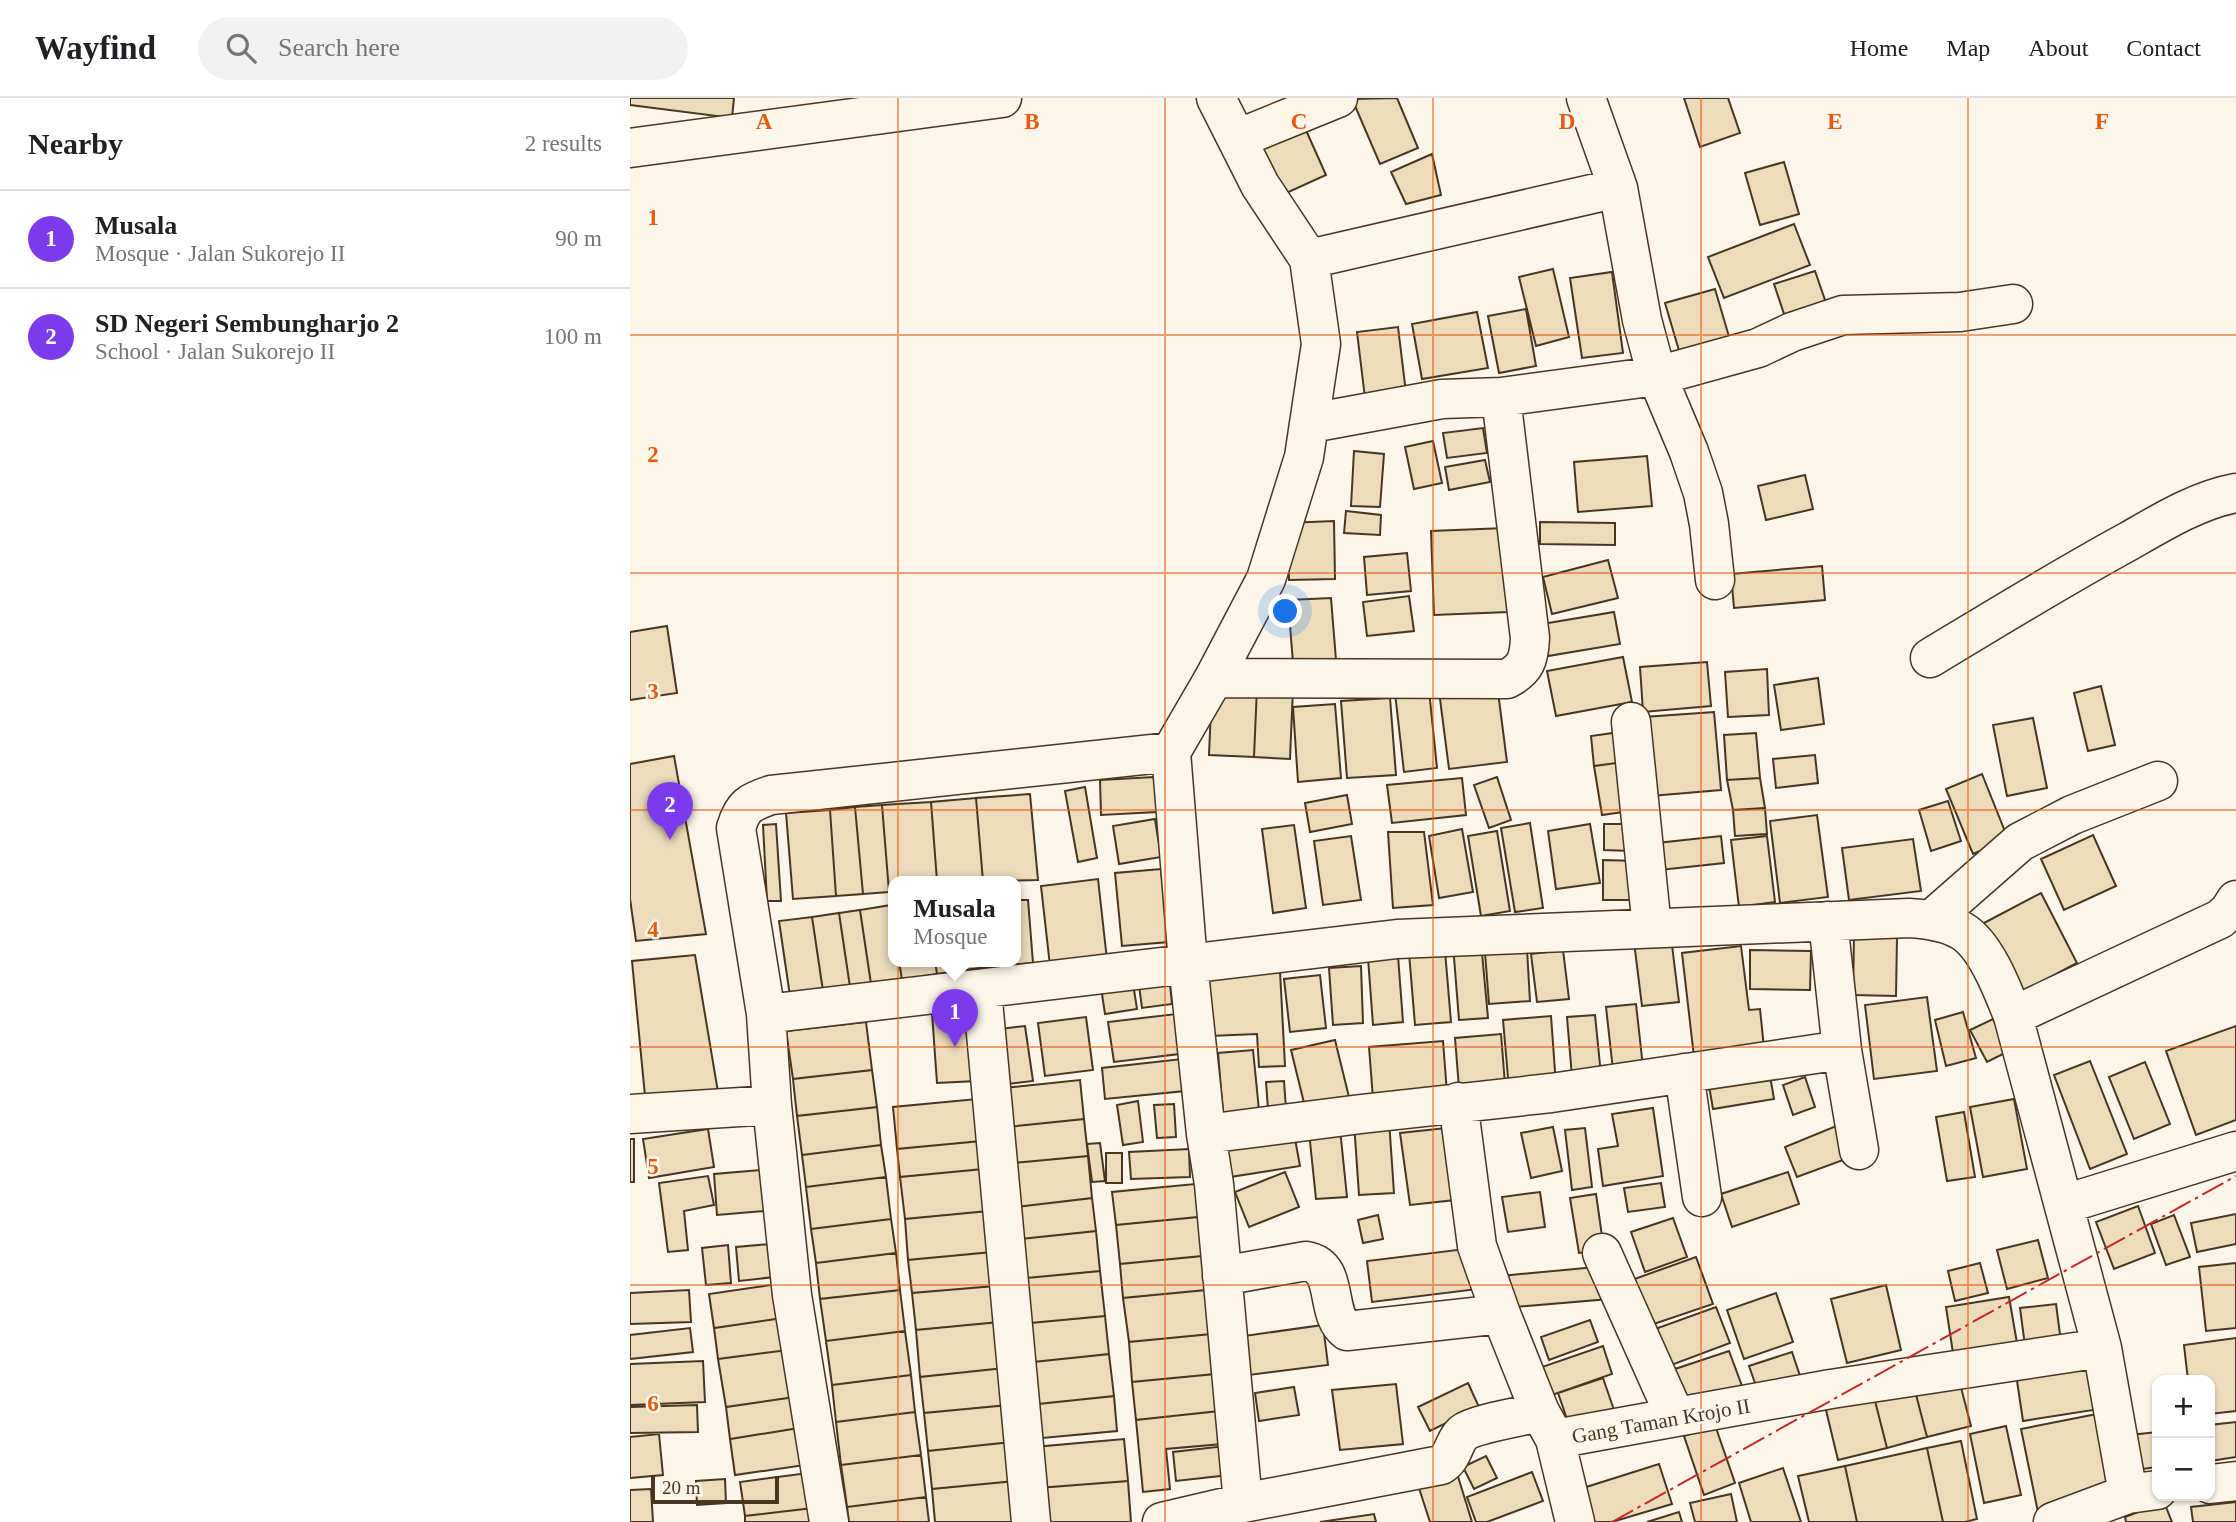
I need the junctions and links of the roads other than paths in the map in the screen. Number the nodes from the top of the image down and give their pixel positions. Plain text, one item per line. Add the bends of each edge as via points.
1 (1002, 98) edge
2 (1216, 98) edge
3 (1338, 98) edge
4 (1598, 102) edge
5 (1237, 139) junction
6 (630, 148) edge
7 (1618, 188) junction
8 (1309, 259) junction
9 (2013, 304) dead end
10 (1657, 376) junction
11 (1501, 397) junction
12 (1311, 423) junction
13 (2236, 493) edge
14 (1715, 580) dead end
15 (1930, 658) dead end
16 (1214, 678) junction
17 (1631, 722) dead end
18 (1171, 752) junction
19 (2158, 781) dead end
20 (2236, 900) edge
21 (1931, 920) junction
22 (1828, 921) junction
23 (1652, 928) junction
24 (1188, 963) junction
25 (982, 990) junction
26 (766, 1014) junction
27 (2013, 1016) junction
28 (1842, 1050) junction
29 (1684, 1073) junction
30 (1458, 1102) junction
31 (772, 1105) junction
32 (630, 1114) edge
33 (1206, 1134) junction
34 (1859, 1150) dead end
35 (2236, 1151) edge
36 (1702, 1197) dead end
37 (2064, 1204) junction
38 (1602, 1253) dead end
39 (1222, 1276) junction
40 (1501, 1314) junction
41 (2102, 1348) junction
42 (1675, 1416) junction
43 (1548, 1426) junction
44 (2236, 1481) edge
45 (2215, 1483) edge
46 (2143, 1492) edge
47 (1242, 1494) junction
48 (829, 1522) edge
49 (1031, 1522) edge
50 (1162, 1522) edge
51 (1575, 1522) edge
52 (2053, 1522) edge

1 - 6 street
2 - 5 street
3 - 5 street
4 - 7 street
5 - 8 street via 1260,185
7 - 8 street
7 - 10 street
8 - 12 street via 1321,344
9 - 10 street via 1960,313 1843,316 1758,348
10 - 11 street
10 - 14 street via 1703,493
11 - 12 street via 1442,399
11 - 16 street via 1530,638 1529,659 1521,671 1507,679
12 - 16 street via 1266,579
13 - 15 street via 2210,500 2056,580
16 - 18 street
17 - 23 street
18 - 24 street
18 - 26 street via 771,795 747,805 736,828
19 - 21 street via 2072,815 2020,842
20 - 27 street via 2220,919
21 - 22 street
21 - 27 street via 1962,931 1977,945
22 - 23 street
22 - 28 street
23 - 24 street via 1397,939
24 - 25 street
24 - 33 street
25 - 26 street
25 - 49 street
26 - 31 street
27 - 37 street
28 - 29 street
28 - 34 street
29 - 30 street
29 - 36 street
30 - 33 street
30 - 40 street via 1477,1246
31 - 32 street
31 - 48 street via 792,1295
33 - 39 street
35 - 37 street
37 - 41 street
38 - 42 street
39 - 40 street via 1315,1262 1329,1281 1335,1317 1347,1331
39 - 47 street
40 - 43 street
41 - 42 street, Gang Taman Krojo II
41 - 46 street
42 - 43 street, Gang Taman Krojo II
43 - 47 street, Gang Taman Krojo II via 1470,1429 1441,1465
43 - 51 street
44 - 45 street
46 - 52 street
47 - 50 street, Gang Taman Krojo II

